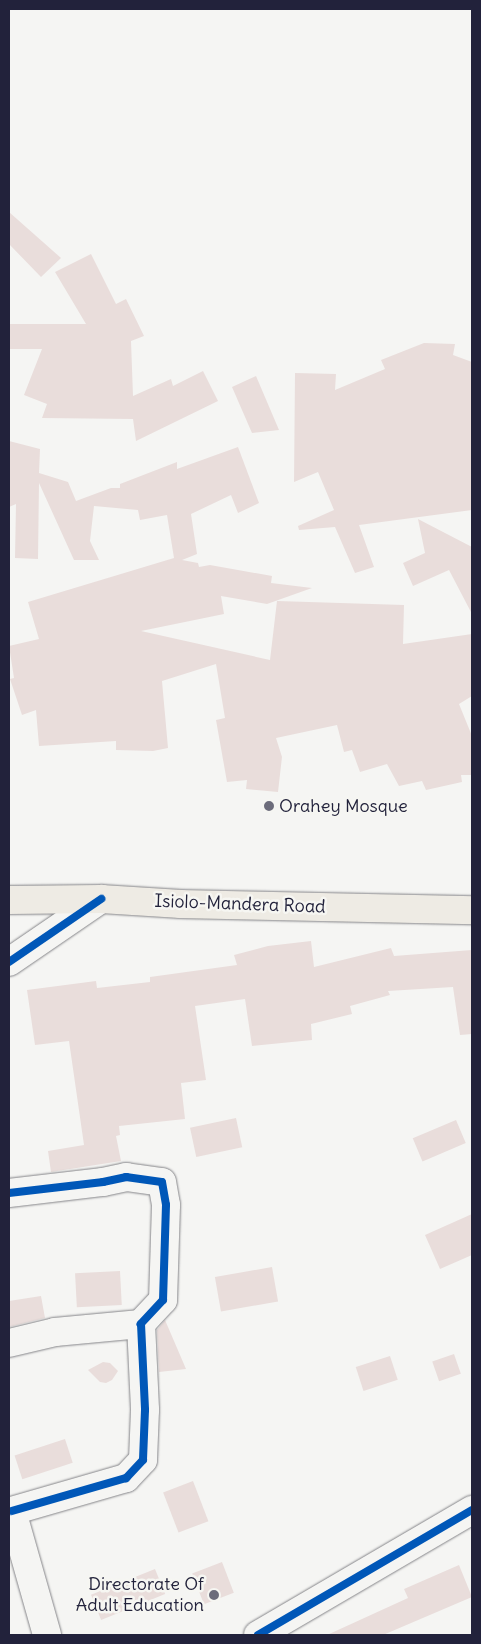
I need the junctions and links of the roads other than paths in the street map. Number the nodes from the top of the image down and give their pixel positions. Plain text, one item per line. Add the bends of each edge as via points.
1 (100, 899) junction
2 (9, 900) edge
3 (472, 910) edge
4 (9, 962) edge
5 (9, 1193) edge
6 (141, 1324) junction
7 (9, 1343) edge
8 (472, 1510) edge
9 (10, 1511) edge
10 (47, 1635) edge
11 (258, 1635) edge

1 - 2 highway, Isiolo-Mandera Road
1 - 3 highway, Isiolo-Mandera Road
1 - 4 street
5 - 6 street via 126,1177 162,1182 166,1205 163,1300
6 - 7 street via 55,1332
6 - 9 street via 145,1410 143,1460 126,1478
8 - 11 street
9 - 10 street

